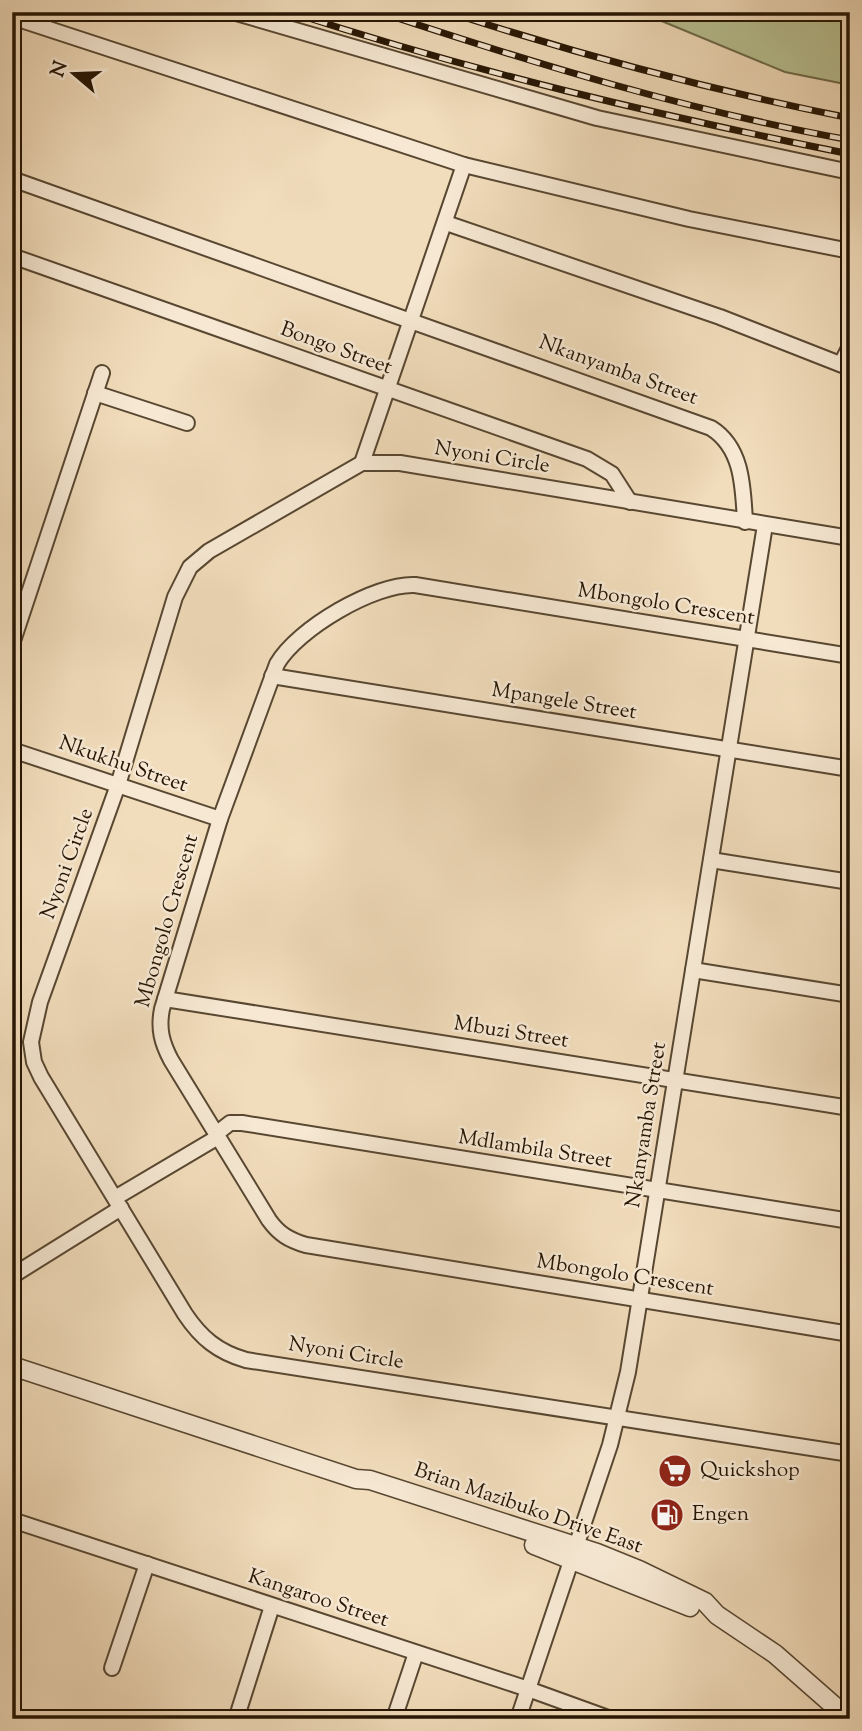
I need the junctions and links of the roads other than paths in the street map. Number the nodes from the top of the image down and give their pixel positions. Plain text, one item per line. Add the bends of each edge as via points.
1 (233, 12) edge
2 (12, 17) edge
3 (464, 165) junction
4 (850, 172) edge
5 (12, 179) edge
6 (446, 223) junction
7 (850, 251) edge
8 (12, 256) edge
9 (412, 321) junction
10 (850, 346) edge
11 (846, 366) edge
12 (102, 373) dead end
13 (387, 390) junction
14 (95, 393) junction
15 (187, 423) dead end
16 (362, 463) junction
17 (630, 502) junction
18 (745, 522) junction
19 (765, 525) junction
20 (850, 538) edge
21 (746, 639) junction
22 (12, 644) edge
23 (850, 656) edge
24 (272, 676) junction
25 (728, 749) junction
26 (12, 750) edge
27 (850, 769) edge
28 (118, 785) junction
29 (220, 819) junction
30 (711, 860) junction
31 (850, 882) edge
32 (693, 970) junction
33 (850, 995) edge
34 (165, 999) junction
35 (676, 1080) junction
36 (201, 1108) junction
37 (850, 1108) edge
38 (230, 1123) junction
39 (217, 1135) junction
40 (658, 1192) junction
41 (118, 1203) junction
42 (850, 1222) edge
43 (12, 1276) edge
44 (640, 1299) junction
45 (850, 1334) edge
46 (12, 1366) edge
47 (618, 1417) junction
48 (850, 1454) edge
49 (12, 1520) edge
50 (573, 1552) junction
51 (147, 1564) junction
52 (272, 1606) junction
53 (416, 1653) junction
54 (112, 1668) dead end
55 (528, 1689) junction
56 (239, 1710) dead end
57 (394, 1719) edge
58 (518, 1719) edge
59 (611, 1719) edge
60 (849, 1719) edge

1 - 4 street via 597,118
2 - 3 street
3 - 6 street
3 - 7 street via 690,219
5 - 9 street, Nkanyamba Street
6 - 9 street
6 - 11 street via 720,317
8 - 13 street, Bongo Street
9 - 13 street
9 - 18 street, Nkanyamba Street via 711,428 729,443 735,456
10 - 11 street
12 - 14 street
13 - 16 street
13 - 17 street, Bongo Street via 587,460 612,474
14 - 15 street
14 - 22 street
16 - 17 street, Nyoni Circle via 400,463
16 - 28 street, Nyoni Circle via 209,551 190,568 175,597
17 - 18 street, Nyoni Circle
18 - 19 street, Nyoni Circle
19 - 20 street, Nyoni Circle
19 - 21 street, Nkanyamba Street
21 - 23 street, Mbongolo Crescent
21 - 24 street, Mbongolo Crescent via 398,585 346,607 302,635 281,657
21 - 25 street, Nkanyamba Street
24 - 25 street, Mpangele Street
24 - 29 street, Mbongolo Crescent
25 - 27 street, Mpangele Street
25 - 30 street, Nkanyamba Street
26 - 28 street, Nkukhu Street
28 - 29 street, Nkukhu Street
28 - 41 street, Nyoni Circle via 40,1002 31,1042 41,1077
29 - 34 street, Mbongolo Crescent
30 - 31 street
30 - 32 street, Nkanyamba Street
32 - 33 street
32 - 35 street, Nkanyamba Street
34 - 35 street, Mbuzi Street
34 - 36 street, Mbongolo Crescent via 161,1038
35 - 37 street, Mbuzi Street
35 - 40 street, Nkanyamba Street
36 - 38 street
36 - 39 street, Mbongolo Crescent
38 - 39 street
38 - 40 street, Mdlambila Street
39 - 41 street
39 - 44 street, Mbongolo Crescent via 269,1220 290,1240
40 - 42 street, Mdlambila Street
40 - 44 street, Nkanyamba Street
41 - 43 street
41 - 47 street, Nyoni Circle via 194,1328 225,1353 246,1360
44 - 45 street, Mbongolo Crescent
44 - 47 street, Nkanyamba Street
46 - 50 street, Brian Mazibuko Drive East
47 - 48 street, Nyoni Circle
47 - 50 street, Nkanyamba Street
49 - 51 street, Kangaroo Street
50 - 55 street, Nkanyamba Street
50 - 60 street, Brian Mazibuko Drive East via 615,1560 705,1602 775,1654
51 - 52 street, Kangaroo Street
51 - 54 street
52 - 53 street, Kangaroo Street
52 - 56 street
53 - 55 street, Kangaroo Street
53 - 57 street
55 - 58 street, Nkanyamba Street
55 - 59 street, Kangaroo Street

